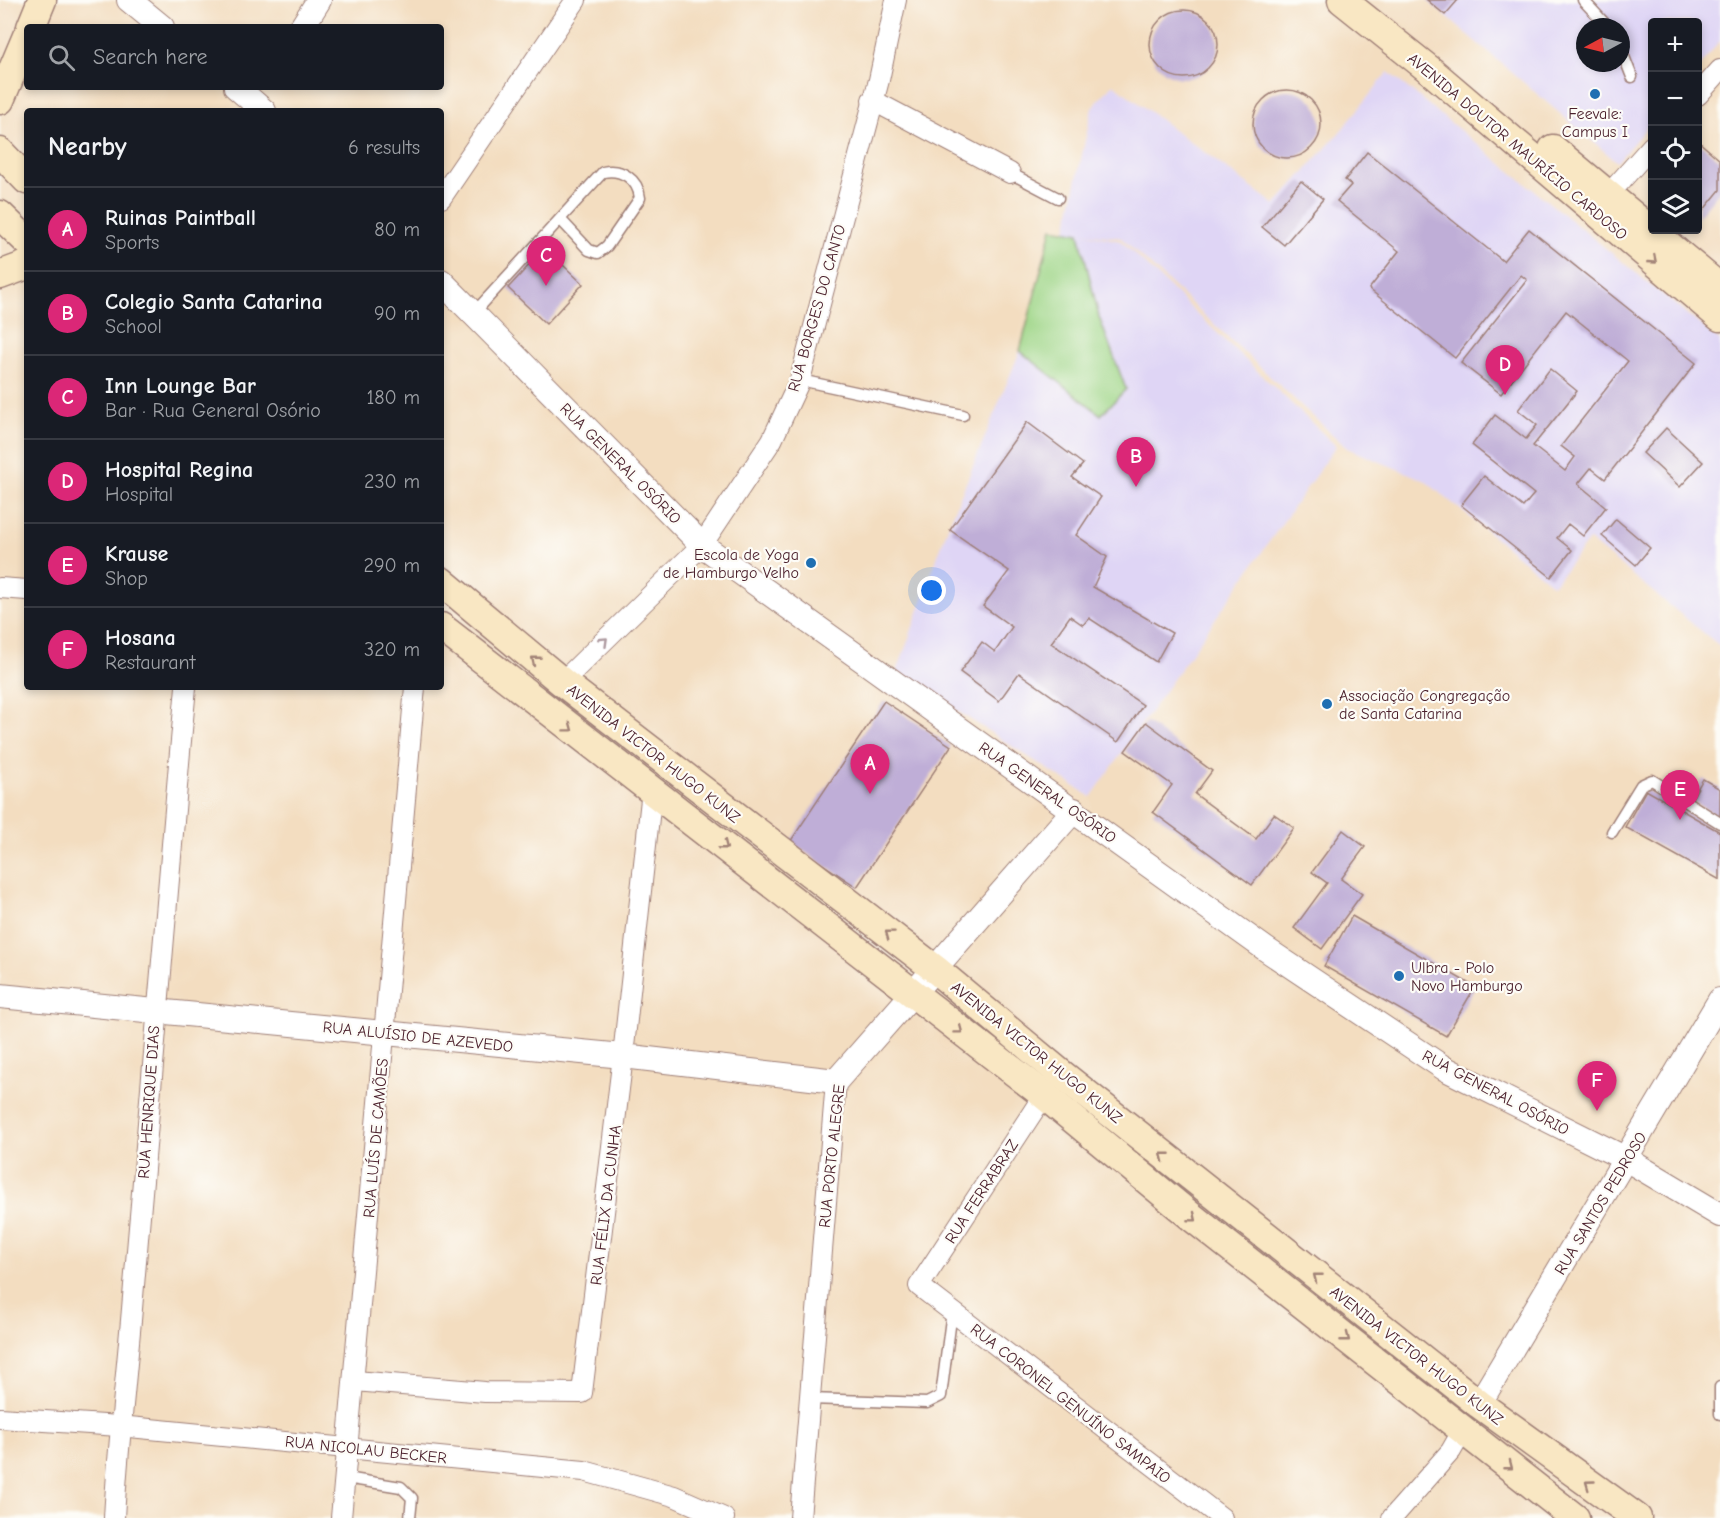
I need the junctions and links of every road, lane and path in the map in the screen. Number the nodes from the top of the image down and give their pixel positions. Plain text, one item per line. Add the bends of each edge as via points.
1 (42, 0) edge
2 (129, 0) edge
3 (320, 0) edge
4 (576, 0) edge
5 (896, 0) edge
6 (1342, 0) edge
7 (1373, 0) edge
8 (1583, 0) edge
9 (1600, 18) edge
10 (32, 24) edge
11 (158, 24) edge
12 (304, 24) edge
13 (24, 43) edge
14 (1437, 64) junction
15 (1720, 70) edge
16 (1630, 72) edge
17 (1632, 77) dead end
18 (1702, 90) edge
19 (0, 100) edge
20 (872, 100) junction
21 (0, 152) edge
22 (1648, 155) edge
23 (1010, 173) joint
24 (24, 177) edge
25 (1576, 181) junction
26 (444, 194) edge
27 (1058, 198) dead end
28 (1618, 212) junction
29 (0, 215) edge
30 (560, 219) junction
31 (24, 238) edge
32 (24, 266) edge
33 (0, 275) edge
34 (1701, 282) edge
35 (444, 284) edge
36 (473, 314) junction
37 (1720, 317) edge
38 (800, 380) junction
39 (963, 415) dead end
40 (702, 546) junction
41 (444, 583) edge
42 (0, 588) edge
43 (24, 590) edge
44 (444, 629) edge
45 (562, 681) junction
46 (186, 690) edge
47 (415, 690) edge
48 (652, 790) junction
49 (1074, 810) junction
50 (1720, 823) edge
51 (1612, 832) dead end
52 (935, 969) junction
53 (912, 995) junction
54 (0, 996) edge
55 (1720, 1000) edge
56 (155, 1010) junction
57 (384, 1032) junction
58 (623, 1056) junction
59 (836, 1081) junction
60 (1044, 1095) junction
61 (1626, 1159) junction
62 (1720, 1215) edge
63 (919, 1286) joint
64 (952, 1311) junction
65 (355, 1381) junction
66 (1720, 1387) edge
67 (810, 1399) junction
68 (1479, 1404) junction
69 (1720, 1414) edge
70 (0, 1418) edge
71 (119, 1426) junction
72 (1463, 1430) junction
73 (350, 1447) junction
74 (346, 1478) junction
75 (114, 1518) edge
76 (341, 1518) edge
77 (410, 1518) edge
78 (724, 1518) edge
79 (800, 1518) edge
80 (1222, 1518) edge
81 (1392, 1518) edge
82 (1575, 1518) edge
83 (1637, 1518) edge

1 - 10 main road
2 - 11 street
3 - 12 street
4 - 26 street
5 - 20 street, RUA BORGES DO CANTO
6 - 14 main road, AVENIDA DOUTOR MAURÍCIO CARDOSO
7 - 14 main road, AVENIDA DOUTOR MAURÍCIO CARDOSO
8 - 9 lane
13 - 19 main road
14 - 25 main road, AVENIDA DOUTOR MAURÍCIO CARDOSO
14 - 25 main road, AVENIDA DOUTOR MAURÍCIO CARDOSO via 1504,126
15 - 18 street
16 - 17 lane
20 - 23 street
20 - 38 street, RUA BORGES DO CANTO
21 - 24 main road
22 - 28 street
23 - 27 lane
25 - 28 main road, AVENIDA DOUTOR MAURÍCIO CARDOSO
28 - 34 main road, AVENIDA DOUTOR MAURÍCIO CARDOSO
29 - 31 main road
30 - 30 lane via 589,250 598,253 640,198 639,189 620,172 603,172
30 - 36 lane
32 - 33 main road
34 - 37 main road, AVENIDA DOUTOR MAURÍCIO CARDOSO
35 - 36 street, RUA GENERAL OSÓRIO
36 - 40 street, RUA GENERAL OSÓRIO
38 - 39 lane
38 - 40 street, RUA BORGES DO CANTO via 771,440
45 -> 40 street, RUA BORGES DO CANTO
40 - 49 street, RUA GENERAL OSÓRIO
45 -> 41 main road, AVENIDA VICTOR HUGO KUNZ
42 - 43 street
44 -> 48 main road, AVENIDA VICTOR HUGO KUNZ
52 -> 45 main road, AVENIDA VICTOR HUGO KUNZ
46 - 56 street, RUA HENRIQUE DIAS
47 - 57 street, RUA LUÍS DE CAMÕES
48 -> 53 main road, AVENIDA VICTOR HUGO KUNZ
48 - 58 street, RUA FÉLIX DA CUNHA
49 - 52 street, RUA PORTO ALEGRE
49 - 61 street, RUA GENERAL OSÓRIO via 1267,950 1444,1068
50 - 51 lane via 1652,780 1641,785
52 - 53 street, RUA PORTO ALEGRE
68 -> 52 main road, AVENIDA VICTOR HUGO KUNZ via 1060,1073
53 - 59 street, RUA PORTO ALEGRE
53 -> 60 main road, AVENIDA VICTOR HUGO KUNZ
54 - 56 street, RUA ALUÍSIO DE AZEVEDO
55 - 61 street, RUA SANTOS PEDROSO
56 - 57 street, RUA ALUÍSIO DE AZEVEDO
56 - 71 street, RUA HENRIQUE DIAS
57 - 58 street, RUA ALUÍSIO DE AZEVEDO
57 - 65 street, RUA LUÍS DE CAMÕES
58 - 59 street, RUA ALUÍSIO DE AZEVEDO
58 - 65 street, RUA FÉLIX DA CUNHA via 582,1393 485,1392
59 - 67 street, RUA PORTO ALEGRE
60 - 63 street, RUA FERRABRAZ
60 -> 72 main road, AVENIDA VICTOR HUGO KUNZ via 1192,1218
61 - 62 street, RUA GENERAL OSÓRIO
61 - 68 street, RUA SANTOS PEDROSO
63 - 64 street, RUA CORONEL GENUÍNO SAMPAIO
64 - 67 lane via 941,1396 927,1403
64 - 80 street, RUA CORONEL GENUÍNO SAMPAIO
65 - 73 street, RUA LUÍS DE CAMÕES
66 - 69 lane
67 - 79 street, RUA PORTO ALEGRE
83 -> 68 main road, AVENIDA VICTOR HUGO KUNZ
70 - 71 street, RUA NICOLAU BECKER
71 - 73 street, RUA NICOLAU BECKER
71 - 75 street, RUA HENRIQUE DIAS
72 - 81 street via 1450,1451
72 -> 82 main road, AVENIDA VICTOR HUGO KUNZ
73 - 74 street, RUA LUÍS DE CAMÕES
73 - 78 street, RUA NICOLAU BECKER via 584,1471 674,1496
74 - 76 street, RUA LUÍS DE CAMÕES
74 - 77 lane via 401,1486 412,1498

